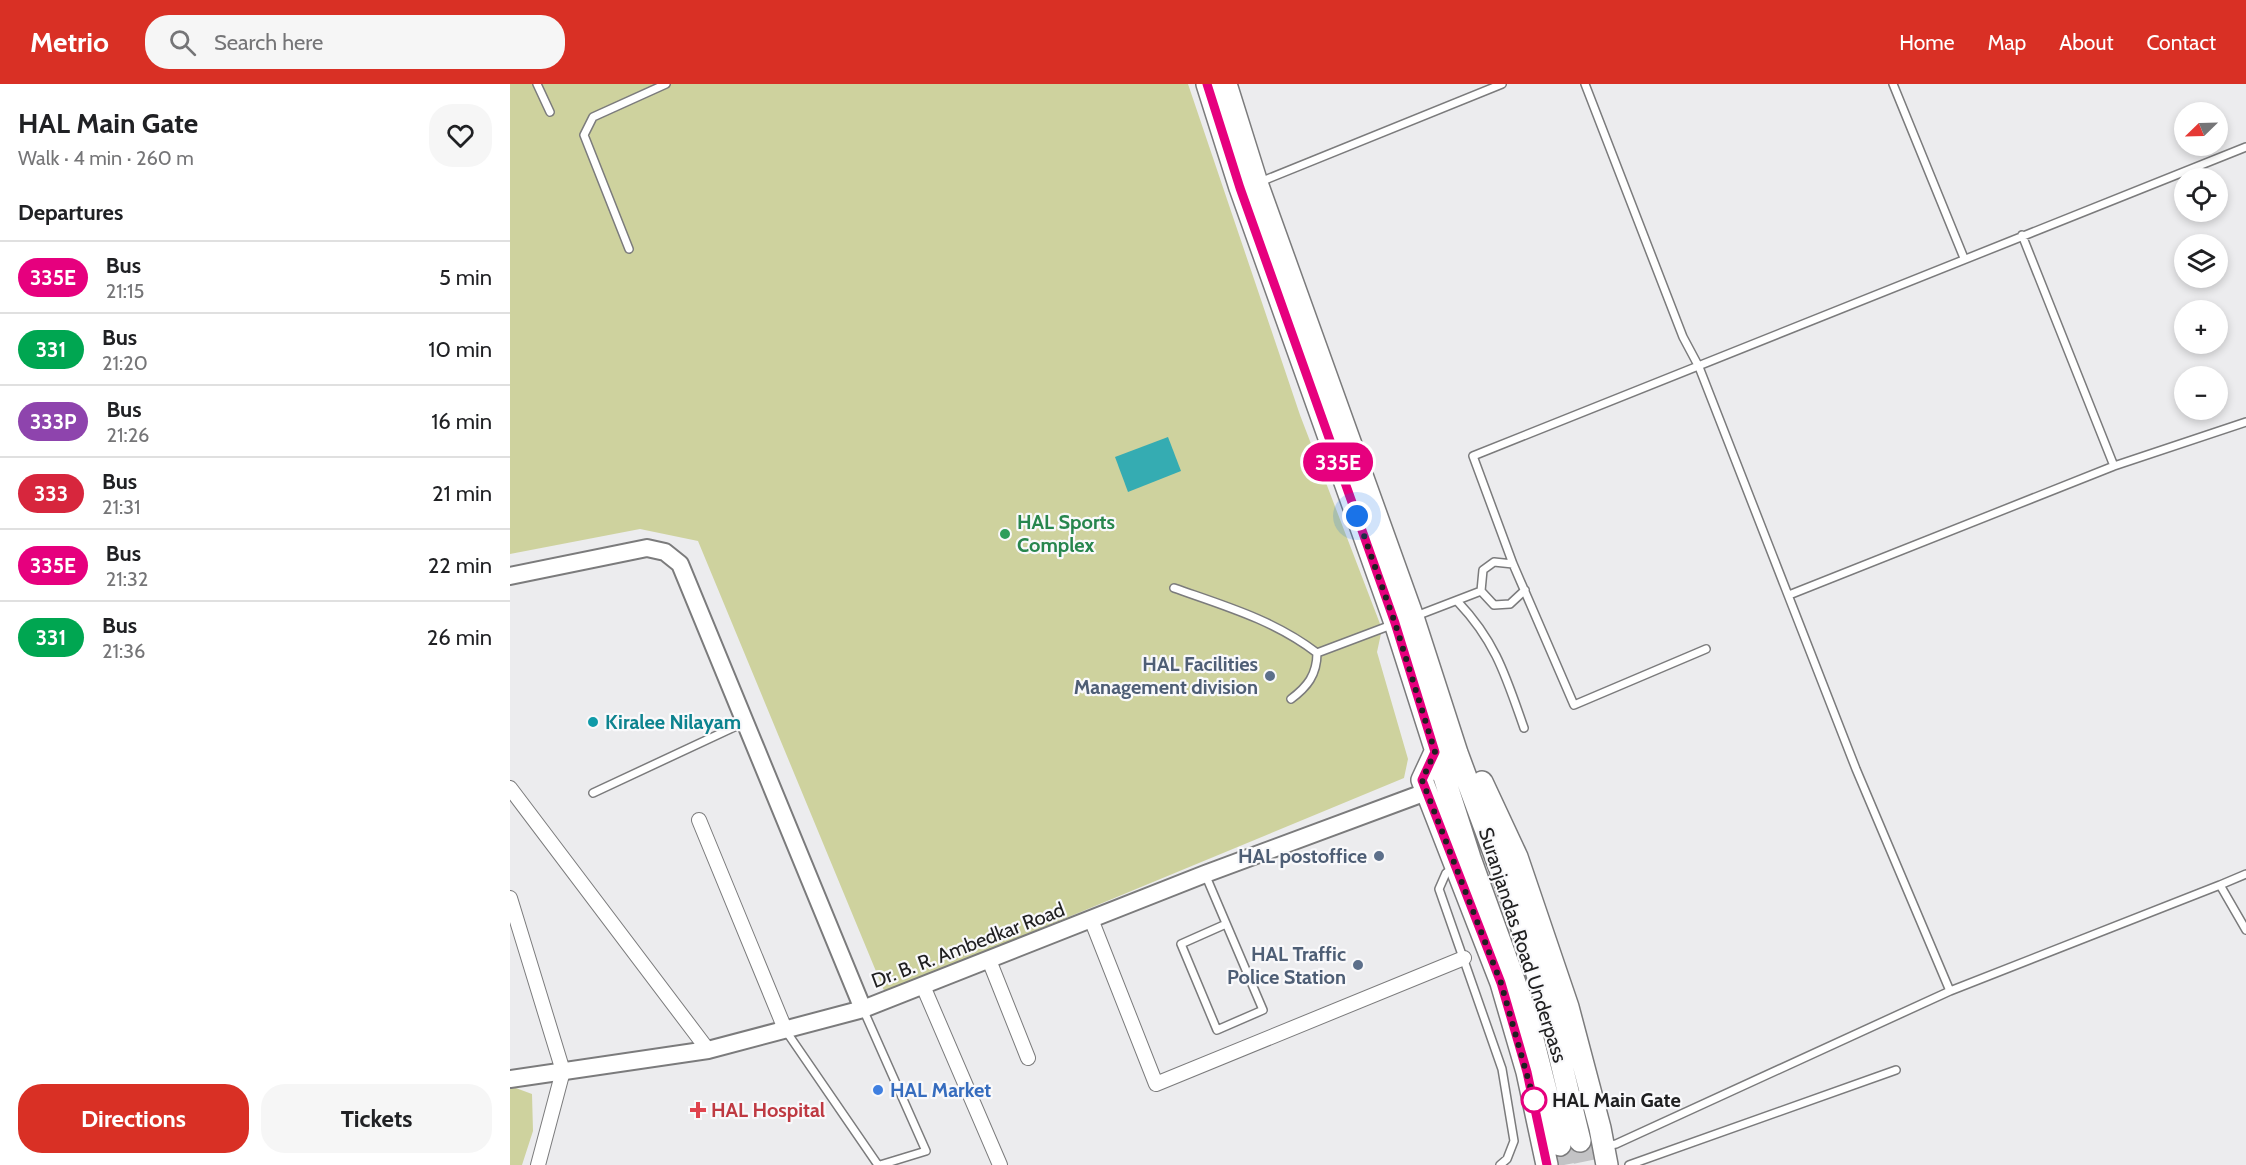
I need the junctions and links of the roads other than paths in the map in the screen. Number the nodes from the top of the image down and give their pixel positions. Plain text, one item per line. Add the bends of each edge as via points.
1 (537, 84) edge
2 (666, 84) edge
3 (1207, 84) edge
4 (1226, 84) edge
5 (1502, 84) edge
6 (1586, 84) edge
7 (1893, 84) edge
8 (550, 112) dead end
9 (2246, 147) edge
10 (1257, 183) junction
11 (2022, 235) junction
12 (629, 249) dead end
13 (1964, 258) junction
14 (1699, 367) junction
15 (2246, 422) edge
16 (2114, 466) junction
17 (1513, 564) junction
18 (510, 576) edge
19 (1174, 588) dead end
20 (1526, 590) junction
21 (1481, 591) junction
22 (1788, 595) junction
23 (1458, 602) junction
24 (1404, 620) junction
25 (1706, 649) dead end
26 (1317, 653) junction
27 (1291, 699) dead end
28 (745, 722) junction
29 (1524, 728) dead end
30 (1435, 752) junction
31 (1457, 753) junction
32 (510, 788) edge
33 (1426, 792) junction
34 (593, 794) dead end
35 (699, 820) dead end
36 (1456, 867) junction
37 (1205, 874) junction
38 (2246, 874) edge
39 (2220, 885) junction
40 (510, 898) edge
41 (1091, 919) junction
42 (1226, 924) junction
43 (2246, 930) edge
44 (1464, 958) junction
45 (989, 960) junction
46 (923, 987) junction
47 (1950, 991) junction
48 (863, 1009) junction
49 (785, 1029) junction
50 (708, 1050) junction
51 (1028, 1058) dead end
52 (1896, 1070) dead end
53 (563, 1071) junction
54 (510, 1079) edge
55 (1606, 1155) edge
56 (538, 1165) edge
57 (879, 1165) edge
58 (1000, 1165) edge
59 (1500, 1165) edge
60 (1547, 1165) tunnel mouth
61 (1629, 1165) edge

1 - 8 lane
2 - 12 lane via 593,117 584,135
3 - 24 main road via 1244,200
4 - 10 main road
5 - 10 lane
6 - 14 lane via 1683,337
7 - 13 lane
9 - 11 lane
10 - 24 main road
11 - 13 lane
11 - 16 lane
13 - 14 lane
14 - 17 lane via 1473,456
14 - 22 lane
15 - 16 lane
16 - 22 lane
17 - 20 lane
17 - 21 lane via 1494,562 1483,570
18 - 28 street via 647,548 665,552 680,564
19 - 26 lane via 1260,618
20 - 21 lane via 1510,604 1494,605
20 - 25 lane via 1574,705
21 - 23 lane
22 - 47 lane
23 - 24 lane
23 - 29 lane via 1480,625 1501,664
24 - 26 lane
24 - 30 main road, Suranjandas Road Underpass
24 - 31 main road, Suranjandas Road Underpass
26 - 27 lane via 1317,668 1306,688
28 - 34 lane
28 - 48 street
30 - 31 main road, Suranjandas Road Underpass via 1570,1143 1548,1008
30 - 33 main road via 1422,780
31 - 55 main road via 1473,765 1517,857 1568,1007
32 - 50 street
33 - 36 main road
33 - 37 street, Dr. B. R. Ambedkar Road
35 - 49 street
36 - 44 lane via 1446,873 1439,889
36 - 60 main road via 1501,983
37 - 41 street, Dr. B. R. Ambedkar Road
37 - 42 lane
38 - 39 lane
39 - 43 lane
39 - 47 lane
40 - 53 street
41 - 44 street via 1156,1084
41 - 45 street, Dr. B. R. Ambedkar Road
42 - 42 lane via 1263,1010 1217,1030 1181,944
44 - 59 lane via 1502,1069 1513,1132 1507,1160
45 - 46 street, Dr. B. R. Ambedkar Road
45 - 51 street
46 - 48 street, Dr. B. R. Ambedkar Road
46 - 58 street
47 - 55 lane via 1616,1144
48 - 49 street, Dr. B. R. Ambedkar Road
48 - 57 lane via 926,1151
49 - 50 street, Dr. B. R. Ambedkar Road
49 - 57 lane
50 - 53 street, Dr. B. R. Ambedkar Road
52 - 61 lane
53 - 54 street, Dr. B. R. Ambedkar Road
53 - 56 street

